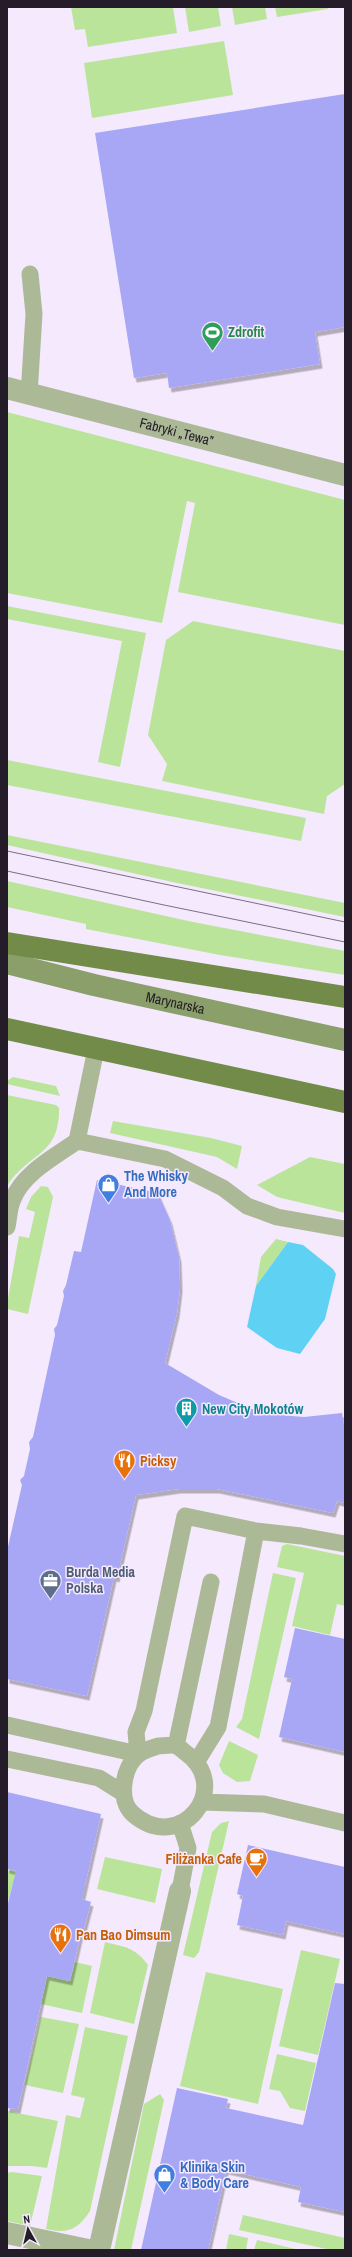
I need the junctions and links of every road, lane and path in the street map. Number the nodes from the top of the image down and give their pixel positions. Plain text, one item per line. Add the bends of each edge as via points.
1 (30, 274) dead end
2 (7, 388) edge
3 (29, 395) junction
4 (345, 475) edge
5 (7, 943) edge
6 (7, 963) edge
7 (345, 997) edge
8 (7, 1029) edge
9 (345, 1040) edge
10 (96, 1049) junction
11 (345, 1102) edge
12 (77, 1141) junction
13 (7, 1227) edge
14 (345, 1229) edge
15 (256, 1531) junction
16 (345, 1544) edge
17 (211, 1582) dead end
18 (7, 1725) edge
19 (176, 1746) junction
20 (138, 1754) junction
21 (7, 1758) edge
22 (197, 1761) junction
23 (123, 1792) junction
24 (202, 1802) junction
25 (180, 1823) junction
26 (345, 1823) edge
27 (180, 1891) joint
28 (7, 2232) edge
29 (88, 2250) edge
30 (99, 2250) edge

1 - 3 lane via 34,314
2 - 3 street, Fabryki „Tewa”
3 - 4 street, Fabryki „Tewa”
5 - 7 main road
6 - 9 main road, Marynarska via 94,985
8 - 10 main road
10 - 11 main road
10 - 12 lane
12 - 13 lane via 26,1180 13,1199
12 - 14 lane via 165,1159 223,1188 247,1206 277,1217
15 - 16 lane
15 - 20 lane via 185,1516 145,1705 136,1732
15 - 22 lane via 218,1727
17 - 19 lane
18 - 20 lane
19 - 20 lane via 158,1746
19 - 22 lane
20 - 23 lane via 126,1771
21 - 23 lane via 100,1778
22 - 24 lane via 205,1781
23 - 25 lane via 132,1813 149,1825 170,1828
24 - 25 lane via 190,1819
24 - 26 lane via 264,1804
25 - 27 lane via 188,1848
27 - 30 street
28 - 29 street

